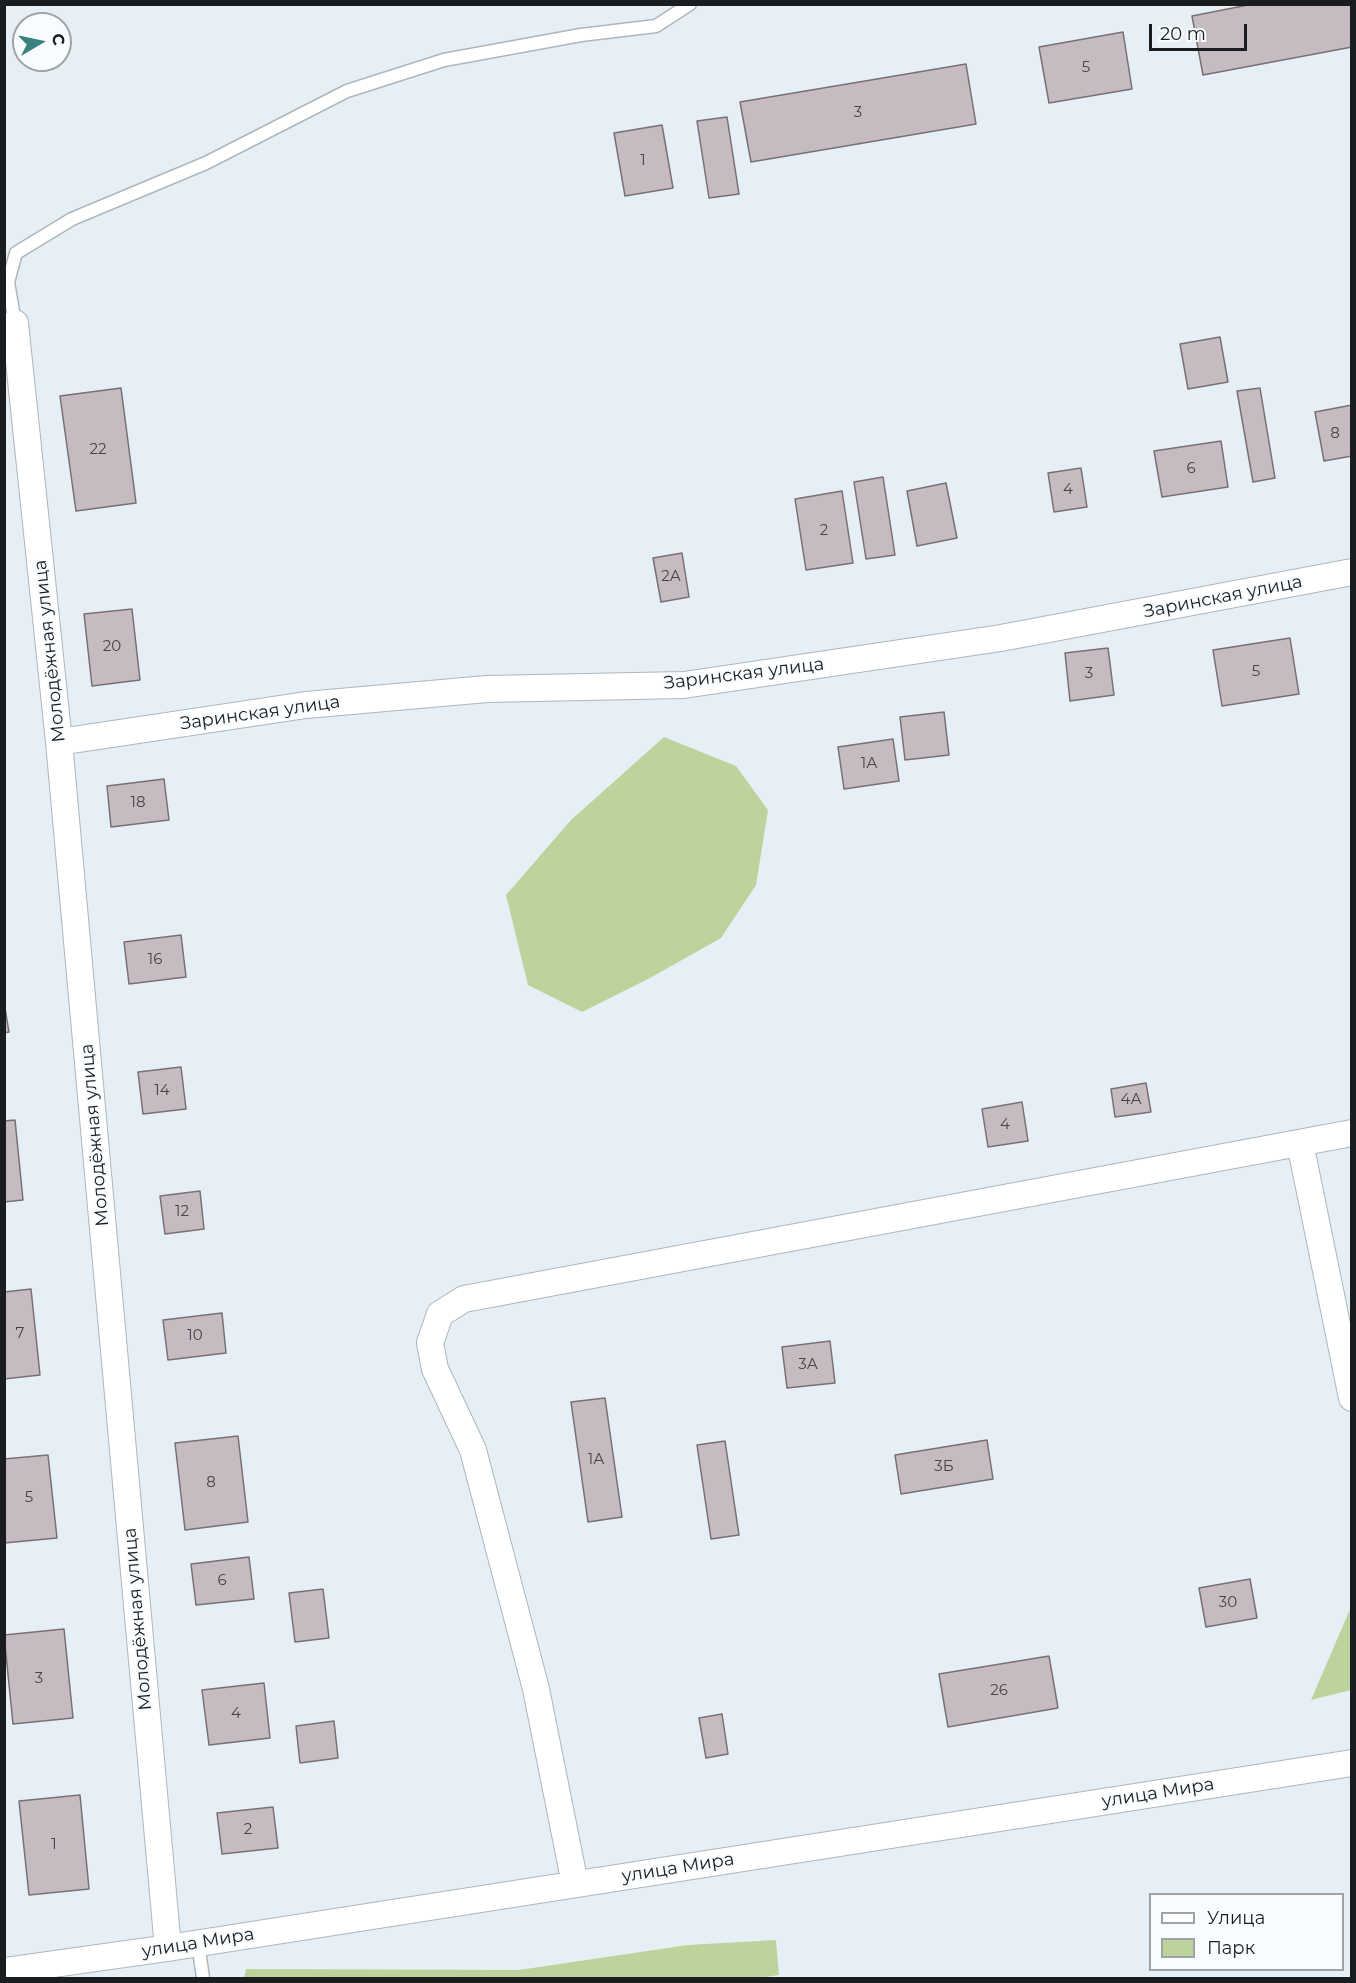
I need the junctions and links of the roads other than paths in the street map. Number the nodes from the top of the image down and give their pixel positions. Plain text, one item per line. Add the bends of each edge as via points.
1 (690, 4) edge
2 (15, 323) joint
3 (1352, 573) edge
4 (59, 742) junction
5 (1352, 1133) edge
6 (1300, 1143) junction
7 (1352, 1398) edge
8 (1352, 1763) edge
9 (575, 1884) junction
10 (198, 1943) junction
11 (168, 1948) junction
12 (4, 1971) edge
13 (203, 1978) edge

1 - 2 lane via 656,26 444,60 346,91 206,163 72,219 16,253 8,282
2 - 4 street, Молодёжная улица
3 - 4 street, Заринская улица via 1001,638 684,685 487,689 306,705
4 - 11 street, Молодёжная улица
5 - 6 street
6 - 7 street
6 - 9 street via 464,1299 440,1314 430,1342 435,1370 473,1450 536,1689
8 - 9 street, улица Мира
9 - 10 street, улица Мира
10 - 11 street, улица Мира
10 - 13 lane
11 - 12 street, улица Мира

